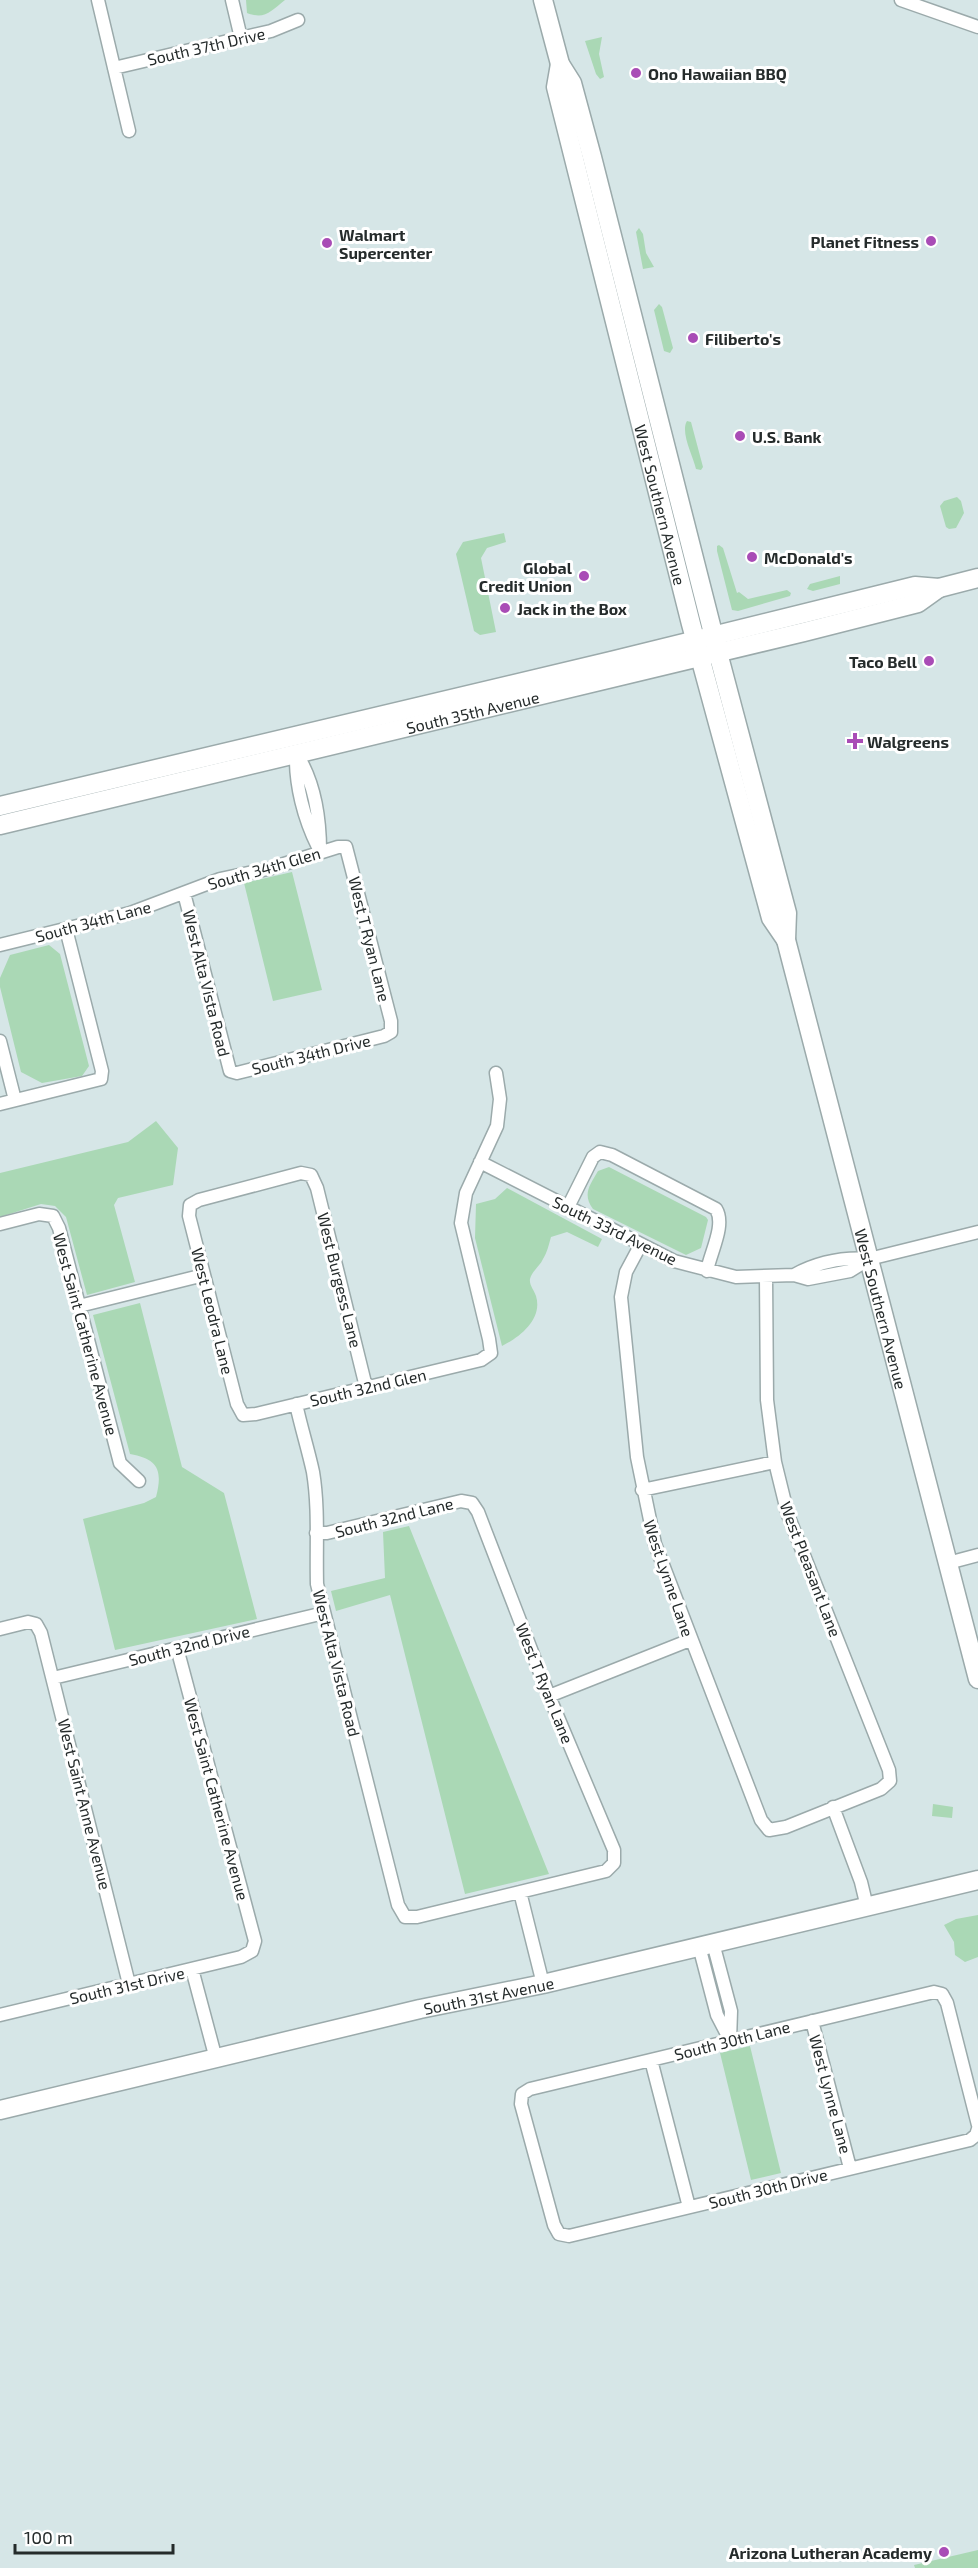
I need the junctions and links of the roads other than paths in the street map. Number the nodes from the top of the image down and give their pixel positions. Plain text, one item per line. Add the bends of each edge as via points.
1 (98, 0) edge
2 (232, 0) edge
3 (543, 0) edge
4 (901, 0) edge
5 (298, 20) dead end
6 (978, 27) edge
7 (241, 38) junction
8 (560, 64) junction
9 (114, 68) junction
10 (129, 131) dead end
11 (978, 578) edge
12 (695, 640) junction
13 (716, 644) junction
14 (700, 658) junction
15 (404, 719) junction
16 (296, 753) junction
17 (0, 806) edge
18 (0, 825) edge
19 (346, 847) joint
20 (320, 851) junction
21 (184, 893) junction
22 (66, 929) junction
23 (786, 940) junction
24 (0, 945) edge
25 (391, 1032) joint
26 (0, 1041) edge
27 (230, 1071) joint
28 (496, 1072) dead end
29 (15, 1100) junction
30 (0, 1104) edge
31 (480, 1162) junction
32 (311, 1175) joint
33 (568, 1207) junction
34 (0, 1224) edge
35 (978, 1232) edge
36 (641, 1244) junction
37 (869, 1259) junction
38 (707, 1271) junction
39 (204, 1275) junction
40 (766, 1277) junction
41 (79, 1306) junction
42 (366, 1387) junction
43 (296, 1404) junction
44 (243, 1415) joint
45 (775, 1462) junction
46 (138, 1481) dead end
47 (642, 1490) junction
48 (472, 1503) joint
49 (316, 1533) junction
50 (978, 1555) edge
51 (948, 1563) junction
52 (324, 1613) junction
53 (0, 1629) edge
54 (690, 1640) junction
55 (177, 1648) junction
56 (53, 1678) junction
57 (978, 1679) edge
58 (549, 1696) junction
59 (833, 1807) junction
60 (978, 1880) edge
61 (520, 1892) junction
62 (867, 1907) junction
63 (706, 1944) junction
64 (252, 1951) joint
65 (192, 1969) junction
66 (129, 1984) junction
67 (543, 1984) junction
68 (726, 1993) junction
69 (712, 1997) junction
70 (1, 2012) edge
71 (812, 2021) junction
72 (730, 2041) junction
73 (216, 2059) junction
74 (651, 2060) junction
75 (0, 2110) edge
76 (977, 2130) edge
77 (850, 2168) junction
78 (689, 2207) junction
79 (559, 2234) joint

1 - 9 street
2 - 7 street
3 - 8 main road, West Southern Avenue
4 - 6 street
5 - 7 street, South 37th Drive
7 - 9 street, South 37th Drive
8 - 12 main road, West Southern Avenue via 556,87
8 - 13 main road, West Southern Avenue via 572,83 592,157
9 - 10 street
11 - 13 main road, South 35th Avenue via 939,588 915,586
12 - 13 main road, South 35th Avenue
12 - 14 main road, West Southern Avenue
12 - 15 main road, South 35th Avenue
13 - 14 main road, South 35th Avenue
13 - 23 main road, West Southern Avenue via 787,913
14 - 15 main road, South 35th Avenue
14 - 23 main road, West Southern Avenue via 771,918
15 - 16 main road, South 35th Avenue
15 - 17 main road, South 35th Avenue
16 - 18 main road, South 35th Avenue
16 - 20 street via 307,770 307,797 320,824
19 - 20 street, South 34th Glen
19 - 25 street, West T Ryan Lane
20 - 21 street, South 34th Glen
21 - 22 street, South 34th Lane via 130,913
21 - 27 street, West Alta Vista Road
22 - 24 street, South 34th Lane
22 - 29 street via 101,1079
23 - 37 main road, West Southern Avenue
25 - 27 street, South 34th Drive via 237,1073
26 - 29 street
28 - 31 street via 500,1099 497,1126
29 - 30 street
31 - 33 street, South 33rd Avenue
31 - 42 street, South 32nd Glen via 466,1193 461,1223 491,1353 481,1360
32 - 39 street, West Leodra Lane via 301,1173 190,1205 189,1216
32 - 42 street, West Burgess Lane
33 - 36 street, South 33rd Avenue
33 - 38 street via 593,1157 600,1152 612,1155 711,1206 719,1214
34 - 41 street, West Saint Catherine Avenue via 39,1214 53,1216
35 - 37 street, South 33rd Avenue
36 - 38 street, South 33rd Avenue
36 - 47 street, West Lynne Lane via 626,1272 621,1297
37 - 40 street, South 33rd Avenue via 847,1257 794,1275
37 - 51 main road, West Southern Avenue
38 - 40 street, South 33rd Avenue
39 - 41 street
39 - 44 street, West Leodra Lane
40 - 45 street, West Pleasant Lane via 766,1400
41 - 46 street, West Saint Catherine Avenue via 120,1463
42 - 43 street, South 32nd Glen
43 - 44 street, South 32nd Glen
43 - 49 street, West Alta Vista Road via 313,1473
45 - 47 street
45 - 59 street, West Pleasant Lane via 788,1515 890,1770 890,1781 881,1789
47 - 54 street, West Lynne Lane via 655,1544
48 - 49 street, South 32nd Lane via 461,1501
48 - 58 street, West T Ryan Lane
49 - 52 street, West Alta Vista Road via 317,1584
50 - 51 street
51 - 57 main road, West Southern Avenue
52 - 55 street, South 32nd Drive
52 - 61 street, West Alta Vista Road via 398,1905 405,1917
53 - 56 street, West Saint Anne Avenue via 28,1622 36,1624
54 - 58 street
54 - 59 street, West Lynne Lane via 761,1820 769,1830
55 - 56 street, South 32nd Drive
55 - 64 street, West Saint Catherine Avenue via 255,1941
56 - 66 street, West Saint Anne Avenue
58 - 61 street, West T Ryan Lane via 614,1850 614,1863 606,1871
59 - 62 street
60 - 62 main road, South 31st Avenue
61 - 67 street
62 - 63 main road, South 31st Avenue
63 - 67 main road, South 31st Avenue
63 - 68 street
63 - 69 street
64 - 65 street, South 31st Drive
65 - 66 street, South 31st Drive
65 - 73 street
66 - 70 street, South 31st Drive
67 - 73 main road, South 31st Avenue via 420,2009
68 - 69 street
68 - 72 street via 731,2011
69 - 72 street
71 - 72 street, South 30th Lane
71 - 76 street, South 30th Lane via 934,1992 942,1994
71 - 77 street, West Lynne Lane
72 - 74 street, South 30th Lane
73 - 75 main road, South 31st Avenue
74 - 78 street
74 - 79 street, South 30th Lane via 522,2094 521,2104
76 - 77 street, South 30th Drive via 970,2140
77 - 78 street, South 30th Drive
78 - 79 street, South 30th Drive via 569,2236

